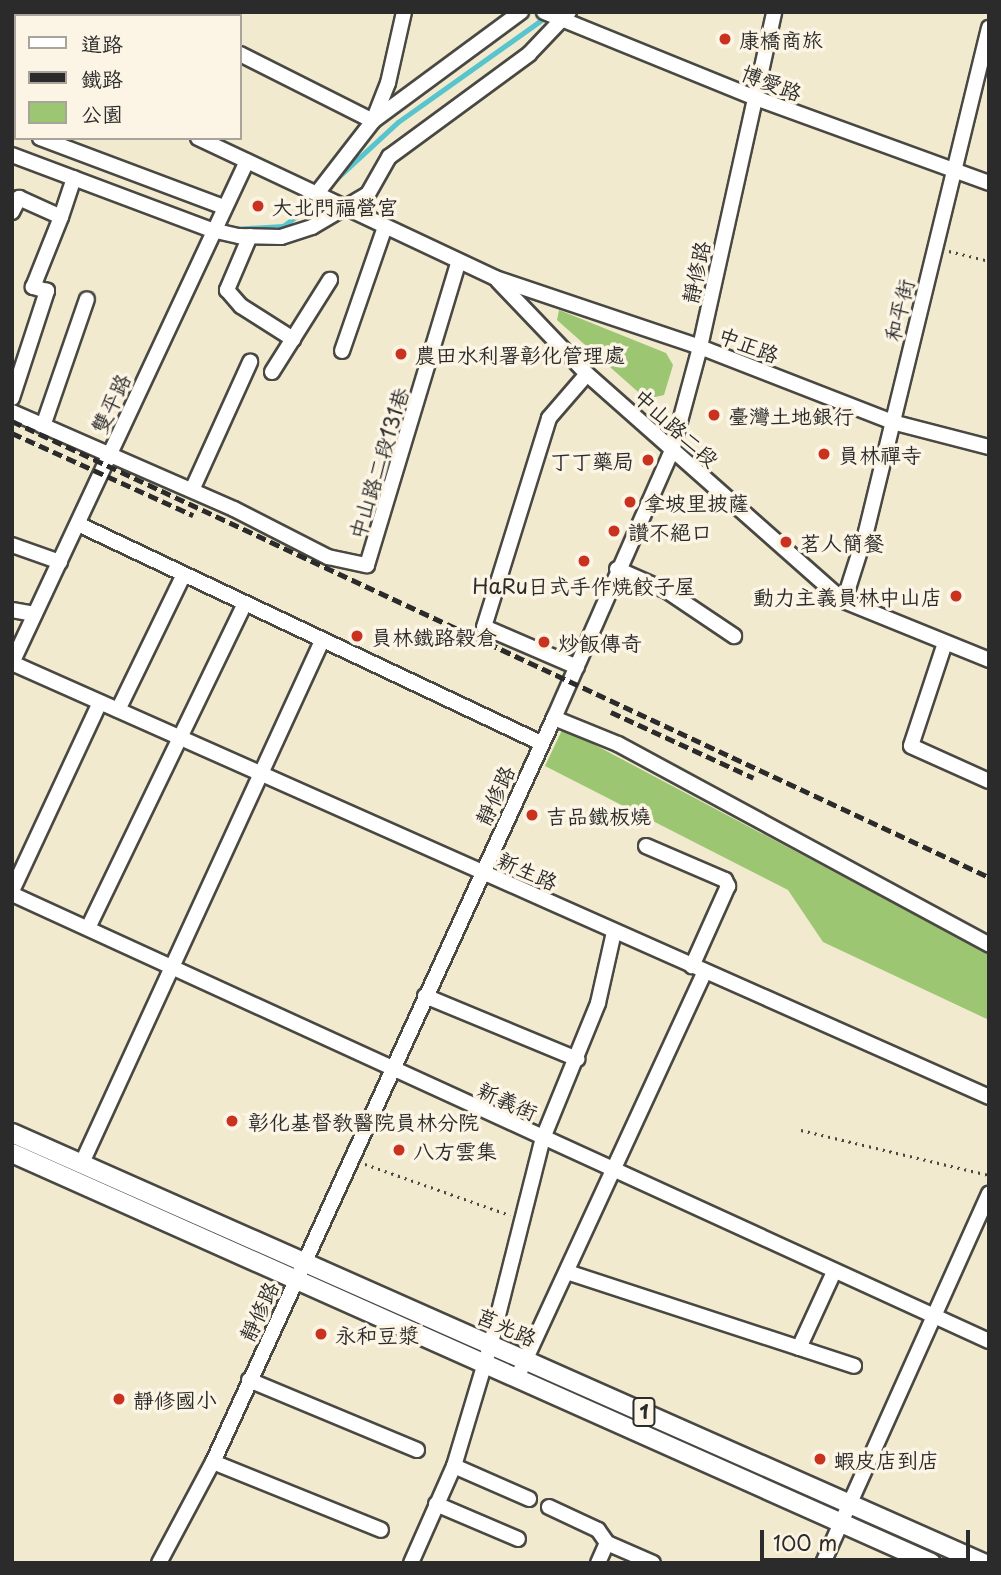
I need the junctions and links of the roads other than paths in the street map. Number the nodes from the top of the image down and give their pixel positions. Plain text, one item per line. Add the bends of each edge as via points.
1 (404, 12) edge
2 (521, 12) edge
3 (544, 12) edge
4 (774, 12) edge
5 (566, 17) edge
6 (989, 28) edge
7 (242, 55) edge
8 (753, 97) junction
9 (373, 121) junction
10 (45, 140) edge
11 (202, 140) edge
12 (12, 155) edge
13 (247, 161) junction
14 (954, 173) junction
15 (74, 178) junction
16 (989, 183) edge
17 (318, 192) junction
18 (224, 207) junction
19 (346, 207) junction
20 (12, 212) edge
21 (61, 217) junction
22 (385, 227) junction
23 (212, 230) junction
24 (250, 236) junction
25 (458, 263) junction
26 (495, 278) junction
27 (330, 280) dead end
28 (87, 299) dead end
29 (293, 339) junction
30 (700, 348) junction
31 (342, 351) dead end
32 (250, 362) dead end
33 (272, 372) dead end
34 (587, 374) junction
35 (12, 398) edge
36 (12, 412) edge
37 (892, 422) junction
38 (43, 426) junction
39 (989, 447) edge
40 (671, 451) junction
41 (110, 453) junction
42 (192, 490) junction
43 (80, 525) junction
44 (12, 545) edge
45 (60, 562) junction
46 (617, 569) junction
47 (183, 576) junction
48 (844, 601) junction
49 (244, 605) junction
50 (12, 610) edge
51 (35, 614) junction
52 (734, 636) dead end
53 (321, 643) junction
54 (945, 643) junction
55 (989, 660) edge
56 (12, 663) edge
57 (577, 667) junction
58 (100, 702) junction
59 (118, 710) junction
60 (554, 718) junction
61 (181, 741) junction
62 (541, 743) junction
63 (259, 775) junction
64 (989, 782) edge
65 (646, 846) dead end
66 (481, 872) junction
67 (12, 892) edge
68 (88, 928) junction
69 (614, 932) junction
70 (989, 945) edge
71 (172, 965) junction
72 (698, 969) junction
73 (425, 996) junction
74 (577, 1059) junction
75 (391, 1070) junction
76 (989, 1097) edge
77 (12, 1133) edge
78 (543, 1138) junction
79 (12, 1153) edge
80 (81, 1165) junction
81 (612, 1169) junction
82 (989, 1194) edge
83 (305, 1262) junction
84 (567, 1272) junction
85 (834, 1272) junction
86 (295, 1279) junction
87 (933, 1317) junction
88 (989, 1341) edge
89 (491, 1343) junction
90 (799, 1348) junction
91 (526, 1359) junction
92 (484, 1363) junction
93 (854, 1366) dead end
94 (517, 1378) junction
95 (249, 1380) junction
96 (417, 1450) dead end
97 (213, 1462) junction
98 (454, 1466) junction
99 (529, 1499) dead end
100 (436, 1504) junction
101 (849, 1504) junction
102 (548, 1507) dead end
103 (841, 1521) junction
104 (382, 1530) dead end
105 (518, 1539) dead end
106 (607, 1543) junction
107 (159, 1563) edge
108 (411, 1563) edge
109 (598, 1563) edge
110 (653, 1563) edge
111 (823, 1563) edge
112 (931, 1563) edge
113 (983, 1563) edge

1 - 9 street via 388,83
2 - 9 street
3 - 5 street, 博愛路
4 - 8 street, 靜修路
5 - 8 street, 博愛路
5 - 19 street via 528,54 389,157 368,194
6 - 14 street, 和平街
7 - 9 street
8 - 14 street, 博愛路
8 - 30 street, 靜修路
9 - 17 street
10 - 18 street
11 - 13 street, 中山路二段
12 - 15 street
13 - 17 street, 中山路二段
13 - 18 street, 雙平路
14 - 16 street, 博愛路
14 - 37 street, 和平街
15 - 21 street
15 - 23 street
17 - 19 street, 中山路二段
18 - 23 street, 雙平路
19 - 22 street, 中山路二段
19 - 24 street via 312,227 281,237
20 - 21 street via 19,198
21 - 35 street via 33,287 47,291
22 - 25 street, 中山路二段
22 - 31 street
23 - 24 street
23 - 41 street, 雙平路
24 - 29 street via 227,290 241,306
25 - 26 street, 中山路二段
25 - 42 street, 中山路二段131巷 via 368,565 328,557
26 - 30 street, 中正路
26 - 34 street, 中山路二段
27 - 29 street
28 - 38 street
29 - 33 street
30 - 37 street, 中正路
30 - 40 street, 靜修路
32 - 42 street
34 - 40 street, 中山路二段
34 - 57 street via 549,418 484,628
36 - 38 street, 中山路二段131巷
37 - 39 street, 中正路
37 - 48 street, 和平街
38 - 41 street, 中山路二段131巷
40 - 46 street, 靜修路
40 - 48 street, 中山路二段
41 - 42 street, 中山路二段131巷
41 - 43 street, 雙平路
43 - 45 street, 雙平路
43 - 47 street
44 - 45 street
45 - 51 street, 雙平路
46 - 52 street via 667,591
46 - 57 street, 靜修路
47 - 49 street
47 - 59 street
48 - 54 street, 中山路二段
49 - 53 street
49 - 61 street
50 - 51 street
51 - 56 street, 雙平路
53 - 62 street
53 - 63 street
54 - 55 street, 中山路二段
54 - 64 street via 911,746
56 - 58 street, 新生路
57 - 60 street, 靜修路
58 - 59 street, 新生路
58 - 67 street
59 - 61 street, 新生路
60 - 62 street, 靜修路
60 - 70 street via 618,744
61 - 63 street, 新生路
61 - 68 street
62 - 66 street, 靜修路
63 - 66 street, 新生路
63 - 71 street
65 - 72 street via 725,880 729,886
66 - 69 street, 新生路
66 - 73 street, 靜修路
67 - 68 street, 新義街
68 - 71 street, 新義街
69 - 72 street, 新生路
69 - 74 street via 598,1003
71 - 75 street, 新義街
71 - 80 street
72 - 76 street, 新生路
72 - 81 street
73 - 74 street
73 - 75 street, 靜修路
74 - 78 street
75 - 78 street, 新義街
75 - 83 street, 靜修路
77 - 80 main road, 莒光路 / 1
78 - 81 street, 新義街
78 - 89 street
79 - 86 main road, 莒光路 / 1
80 - 83 main road, 莒光路 / 1
81 - 84 street
81 - 85 street, 新義街
82 - 87 street
83 - 86 street, 靜修路
83 - 89 main road, 莒光路 / 1
84 - 90 street
84 - 91 street
85 - 87 street, 新義街
85 - 90 street
86 - 92 main road, 莒光路 / 1
86 - 95 street, 靜修路
87 - 88 street, 新義街
87 - 101 street
89 - 91 main road, 莒光路 / 1
89 - 92 street
90 - 93 street
91 - 94 street
91 - 101 main road, 莒光路 / 1
92 - 94 main road, 莒光路 / 1
92 - 98 street
94 - 103 main road, 莒光路 / 1
95 - 96 street
95 - 97 street, 靜修路
97 - 104 street
97 - 107 street, 靜修路
98 - 99 street
98 - 100 street
100 - 105 street
100 - 108 street
101 - 103 street
101 - 113 main road, 莒光路 / 1
102 - 106 street via 598,1530
103 - 111 street
103 - 112 main road, 莒光路 / 1
106 - 109 street
106 - 110 street

